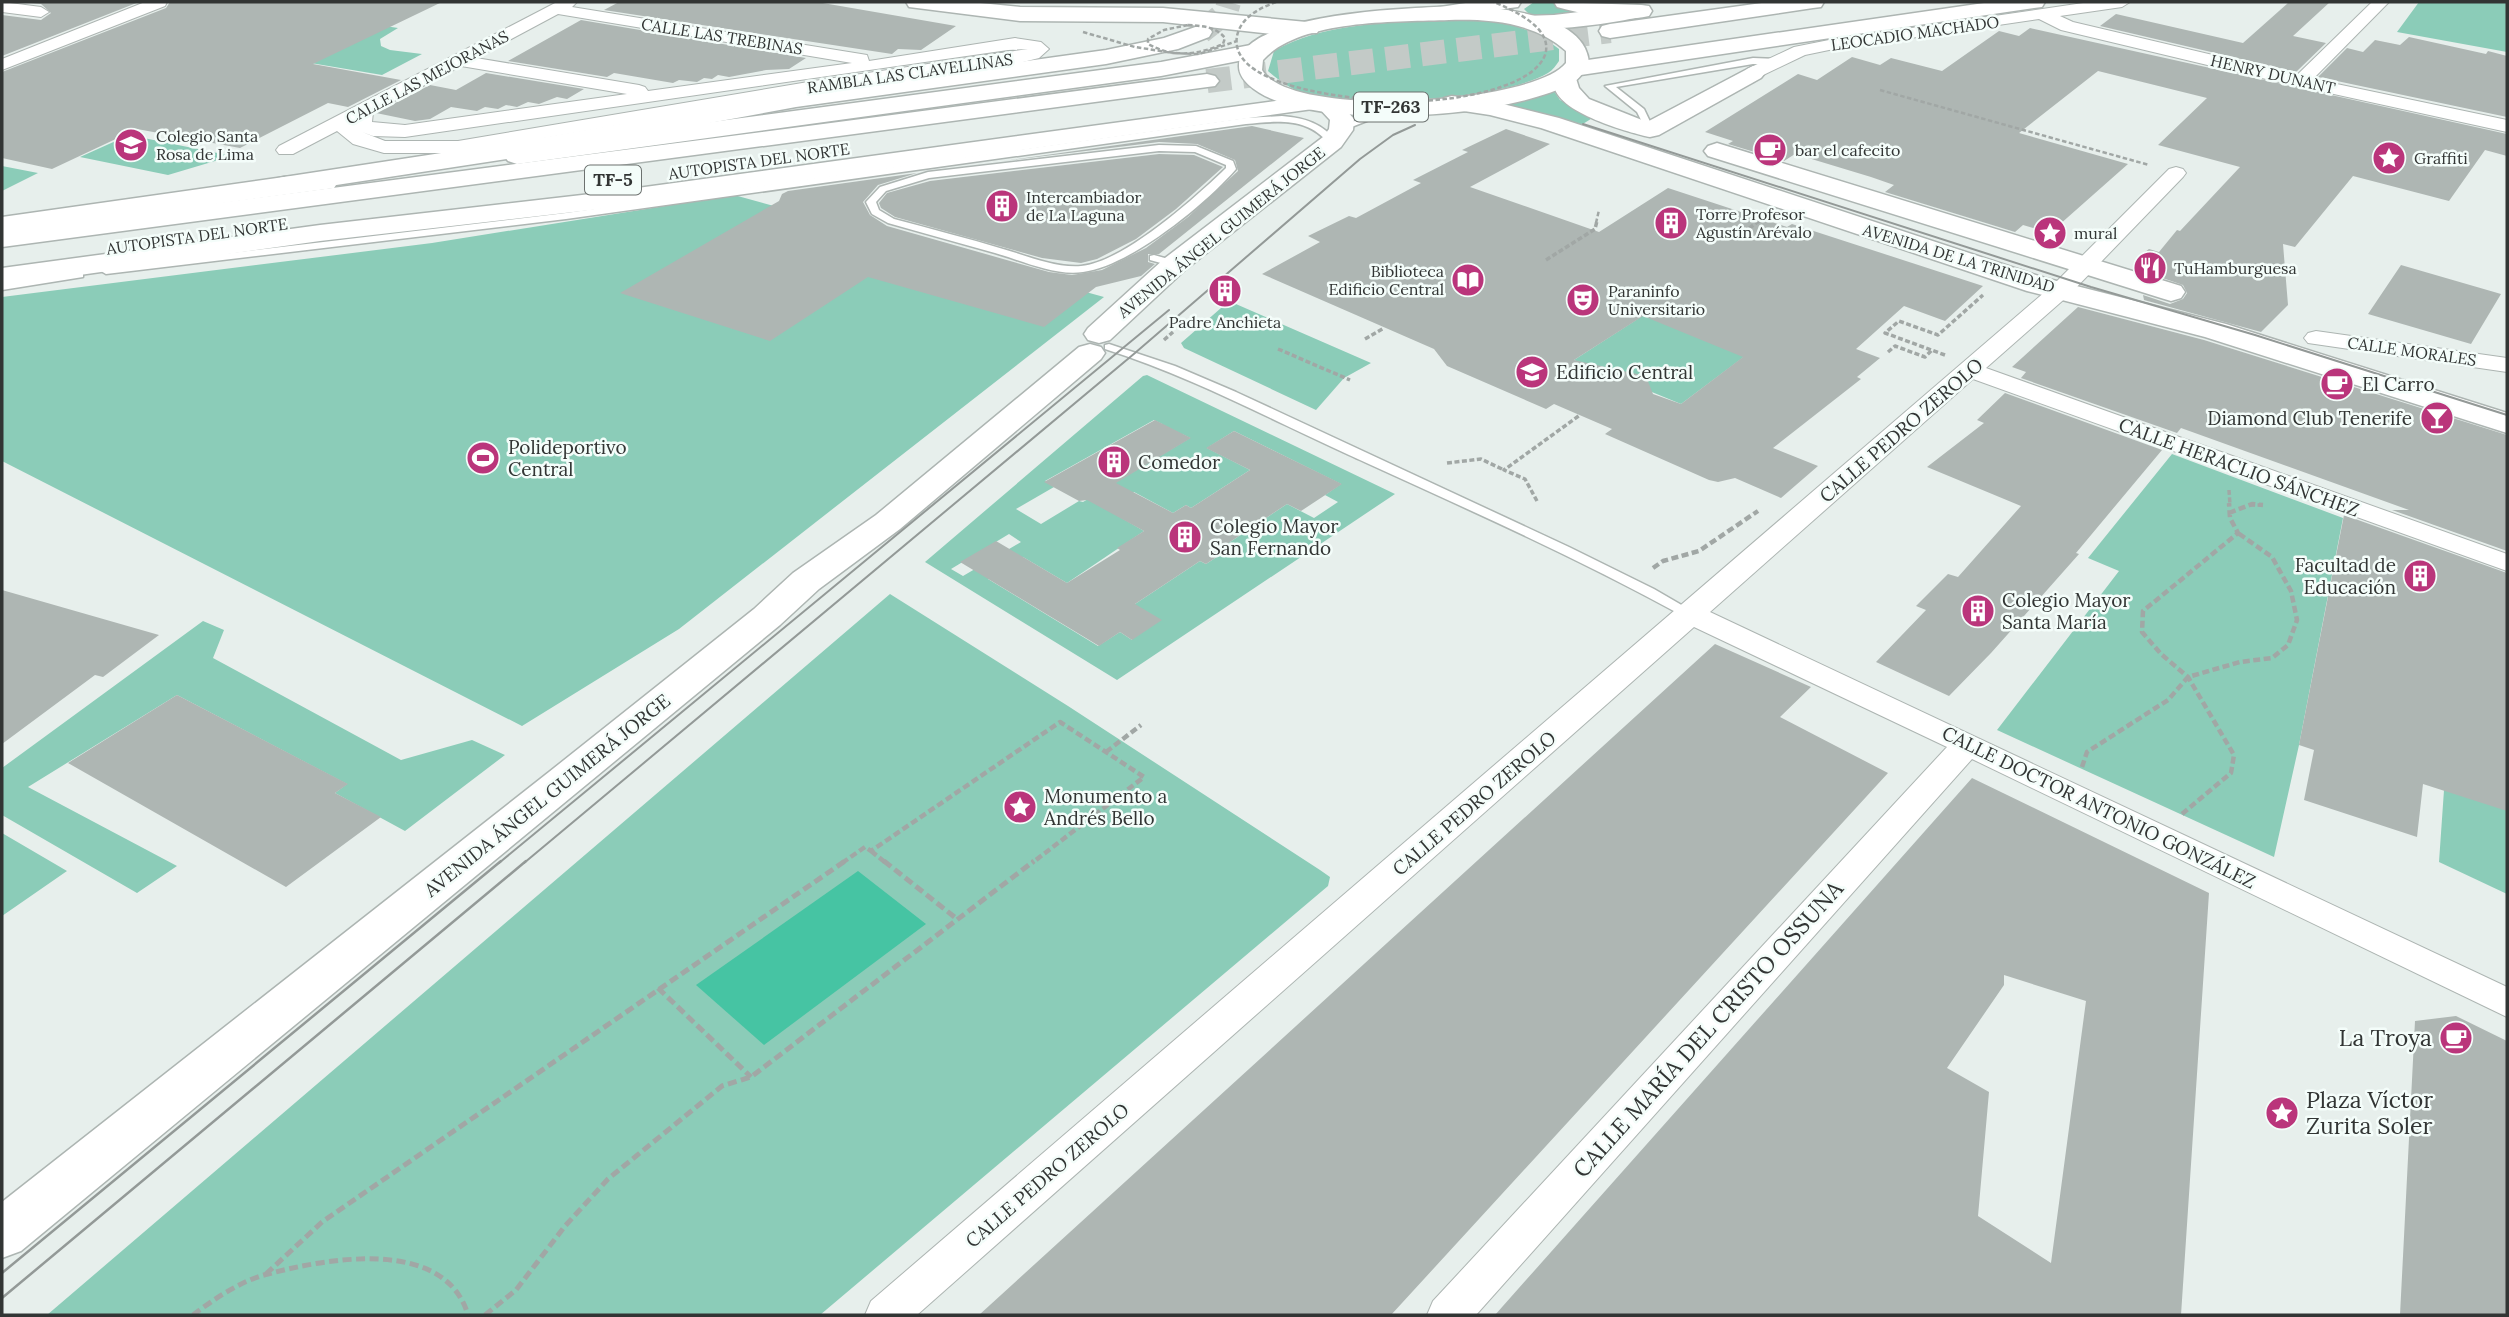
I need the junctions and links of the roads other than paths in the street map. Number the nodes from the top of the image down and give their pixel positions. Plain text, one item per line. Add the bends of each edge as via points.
1 (159, 2) edge
2 (917, 2) edge
3 (1323, 2) edge
4 (1339, 2) edge
5 (1510, 2) edge
6 (1564, 2) edge
7 (1705, 2) edge
8 (1813, 2) edge
9 (1942, 2) edge
10 (2122, 2) edge
11 (2381, 2) edge
12 (562, 5) edge
13 (2040, 6) edge
14 (2, 7) edge
15 (1641, 11) junction
16 (41, 12) dead end
17 (1525, 12) edge
18 (1432, 14) junction
19 (1313, 27) junction
20 (1610, 31) tunnel mouth
21 (1201, 32) tunnel mouth
22 (1248, 39) junction
23 (1861, 41) junction
24 (1627, 47) tunnel mouth
25 (1891, 54) dead end
26 (459, 60) junction
27 (889, 63) junction
28 (2, 65) edge
29 (1766, 65) junction
30 (1570, 73) junction
31 (2301, 81) junction
32 (667, 96) junction
33 (1221, 98) junction
34 (1452, 103) junction
35 (365, 109) junction
36 (1624, 112) junction
37 (1328, 122) junction
38 (339, 123) junction
39 (2507, 126) edge
40 (432, 128) junction
41 (1200, 128) junction
42 (1650, 130) junction
43 (1063, 146) junction
44 (436, 149) junction
45 (286, 150) dead end
46 (1005, 154) junction
47 (1047, 161) junction
48 (2176, 173) road end
49 (284, 186) junction
50 (64, 216) junction
51 (128, 222) junction
52 (2, 225) edge
53 (2, 239) edge
54 (6, 276) edge
55 (70, 276) junction
56 (2073, 278) junction
57 (2316, 338) junction
58 (1099, 345) junction
59 (2507, 365) edge
60 (1970, 370) junction
61 (2507, 398) edge
62 (2507, 423) edge
63 (2507, 563) edge
64 (1690, 614) junction
65 (1968, 744) junction
66 (2507, 1003) edge
67 (2, 1234) edge
68 (886, 1315) edge
69 (1448, 1315) edge

1 - 28 street
2 - 22 main road via 1020,14 1163,15
3 - 19 main road via 1324,16
4 - 18 main road
5 - 18 main road
6 - 15 main road via 1603,12
7 - 15 main road
8 - 20 main road
9 - 24 main road
10 - 13 street, LEOCADIO MACHADO
11 - 31 street
12 - 26 street, CALLE LAS MEJORANAS
12 - 27 street, CALLE LAS TREBINAS
13 - 23 street, LEOCADIO MACHADO
13 - 29 main road via 1794,47
13 - 30 main road
13 - 31 street, HENRY DUNANT via 2067,26
14 - 16 street
15 - 17 main road via 1554,22
17 - 18 main road
17 - 30 main road via 1577,49 1579,57
18 - 19 main road
19 - 22 main road
19 - 22 main road
21 - 49 main road via 1170,44 1105,57 796,100
22 - 37 main road, TF-263 via 1250,71 1258,80
22 - 49 main road via 1161,69
23 - 25 street
23 - 29 street, LEOCADIO MACHADO via 1800,51
26 - 32 street
26 - 35 street, CALLE LAS MEJORANAS
27 - 32 street, RAMBLA LAS CLAVELLINAS
27 - 44 street, RAMBLA LAS CLAVELLINAS via 1005,44 1035,44 1040,49 1018,58 814,86 548,134
29 - 36 lane via 1609,86
29 - 42 main road
30 - 34 main road, TF-263 via 1530,90
30 - 36 main road, AVENIDA DE LA TRINIDAD via 1565,86 1572,99
31 - 39 street, HENRY DUNANT
32 - 40 street, RAMBLA LAS CLAVELLINAS
33 - 37 main road
33 - 41 lane
33 - 51 main road, AUTOPISTA DEL NORTE / TF-5
33 - 54 main road, AUTOPISTA DEL NORTE / TF-5
34 - 37 main road, TF-263 via 1398,107
34 - 56 main road, AVENIDA DE LA TRINIDAD via 1550,123 2038,285
35 - 38 street, CALLE LAS MEJORANAS
35 - 40 street, RAMBLA LAS CLAVELLINAS via 363,125 373,130
36 - 42 main road, AVENIDA DE LA TRINIDAD
37 - 41 lane via 1275,119
37 - 58 main road, AVENIDA ÁNGEL GUIMERÁ JORGE via 1165,261
38 - 44 street, RAMBLA LAS CLAVELLINAS via 360,140 384,148
38 - 45 street, CALLE LAS MEJORANAS
40 - 44 street via 417,138 420,145
41 - 43 lane
42 - 56 main road, AVENIDA DE LA TRINIDAD
43 - 46 lane
43 - 47 lane
46 - 47 lane
46 - 55 lane via 566,216
47 - 47 lane via 1159,148 1196,149 1230,163 1231,169 1131,250 1084,269 1044,264 891,221 875,212 871,202 883,189 916,178
48 - 56 street, CALLE PEDRO ZEROLO
49 - 50 main road
50 - 51 main road
50 - 52 main road
51 - 53 main road, AUTOPISTA DEL NORTE / TF-5
54 - 55 lane
54 - 55 lane
56 - 57 main road, AVENIDA DE LA TRINIDAD
56 - 60 street, CALLE PEDRO ZEROLO
56 - 62 main road, AVENIDA DE LA TRINIDAD via 2222,332
57 - 59 street, CALLE MORALES
57 - 61 main road, AVENIDA DE LA TRINIDAD
58 - 64 lane via 1171,366 1508,523
58 - 67 main road, AVENIDA ÁNGEL GUIMERÁ JORGE via 888,522 847,549
60 - 63 street, CALLE HERACLIO SÁNCHEZ
60 - 64 street, CALLE PEDRO ZEROLO
64 - 65 street, CALLE DOCTOR ANTONIO GONZÁLEZ
64 - 68 street, CALLE PEDRO ZEROLO
65 - 66 street, CALLE DOCTOR ANTONIO GONZÁLEZ
65 - 69 street, CALLE MARÍA DEL CRISTO OSSUNA

